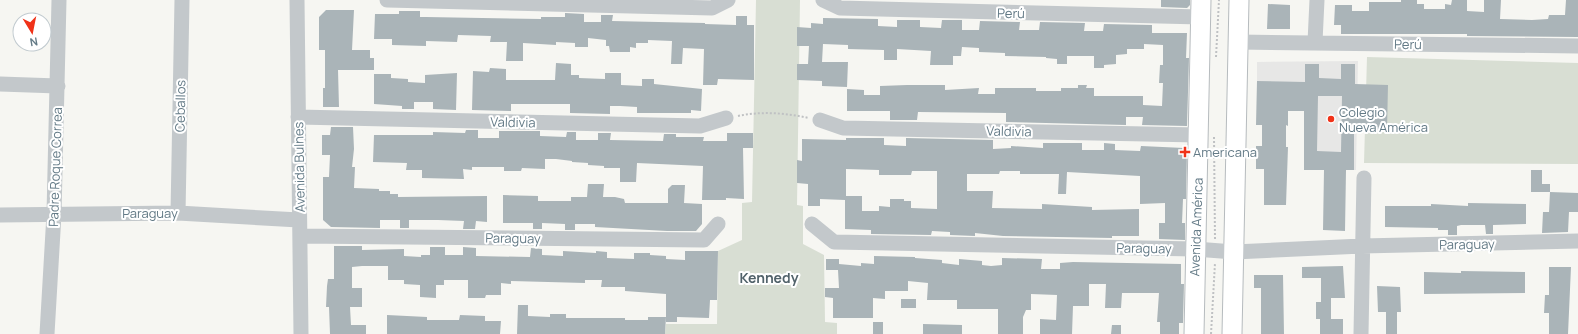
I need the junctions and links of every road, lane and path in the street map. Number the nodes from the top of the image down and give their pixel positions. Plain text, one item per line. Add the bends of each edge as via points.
1 (59, 0) edge
2 (182, 0) edge
3 (297, 0) edge
4 (387, 0) edge
5 (728, 0) edge
6 (823, 0) edge
7 (1219, 0) edge
8 (1239, 0) edge
9 (1317, 0) edge
10 (1201, 9) edge
11 (1238, 42) junction
12 (1315, 42) junction
13 (1578, 46) edge
14 (1215, 63) dead end
15 (0, 84) edge
16 (58, 86) junction
17 (298, 117) junction
18 (726, 118) joint
19 (820, 120) joint
20 (1206, 133) junction
21 (1364, 178) dead end
22 (178, 213) junction
23 (54, 214) junction
24 (0, 215) edge
25 (299, 220) junction
26 (718, 224) dead end
27 (812, 224) dead end
28 (300, 236) junction
29 (1578, 241) edge
30 (1362, 246) junction
31 (1195, 249) junction
32 (1215, 250) junction
33 (1234, 252) junction
34 (47, 334) edge
35 (301, 334) edge
36 (1194, 334) edge
37 (1211, 334) edge
38 (1232, 334) edge
39 (1361, 334) edge

1 - 16 street, Padre Roque Correa
2 - 22 street, Ceballos
3 - 17 street, Avenida Bulnes
4 - 5 street via 712,8
6 - 10 street, Perú via 840,8
7 - 14 path
8 - 11 main road
9 - 12 street
10 - 20 main road, Avenida América
11 - 12 street, Perú
11 - 33 main road
12 - 13 street, Perú
15 - 16 street
16 - 23 street, Padre Roque Correa
17 - 18 street, Valdivia via 700,126
17 - 25 street, Avenida Bulnes
18 - 19 path via 752,113 795,115
19 - 20 street, Valdivia via 843,128
20 - 31 main road, Avenida América
20 - 32 path
21 - 30 street
22 - 23 street, Paraguay
22 - 25 street, Paraguay
23 - 24 street, Paraguay
23 - 34 street, Padre Roque Correa
25 - 28 street, Avenida Bulnes
26 - 28 street, Paraguay via 704,240
27 - 31 street, Paraguay via 834,242
28 - 35 street, Avenida Bulnes
29 - 30 street, Paraguay
30 - 33 street, Paraguay
30 - 39 street
31 - 32 street, Paraguay
31 - 36 main road, Avenida América
32 - 33 street, Paraguay
32 - 37 path
33 - 38 main road

